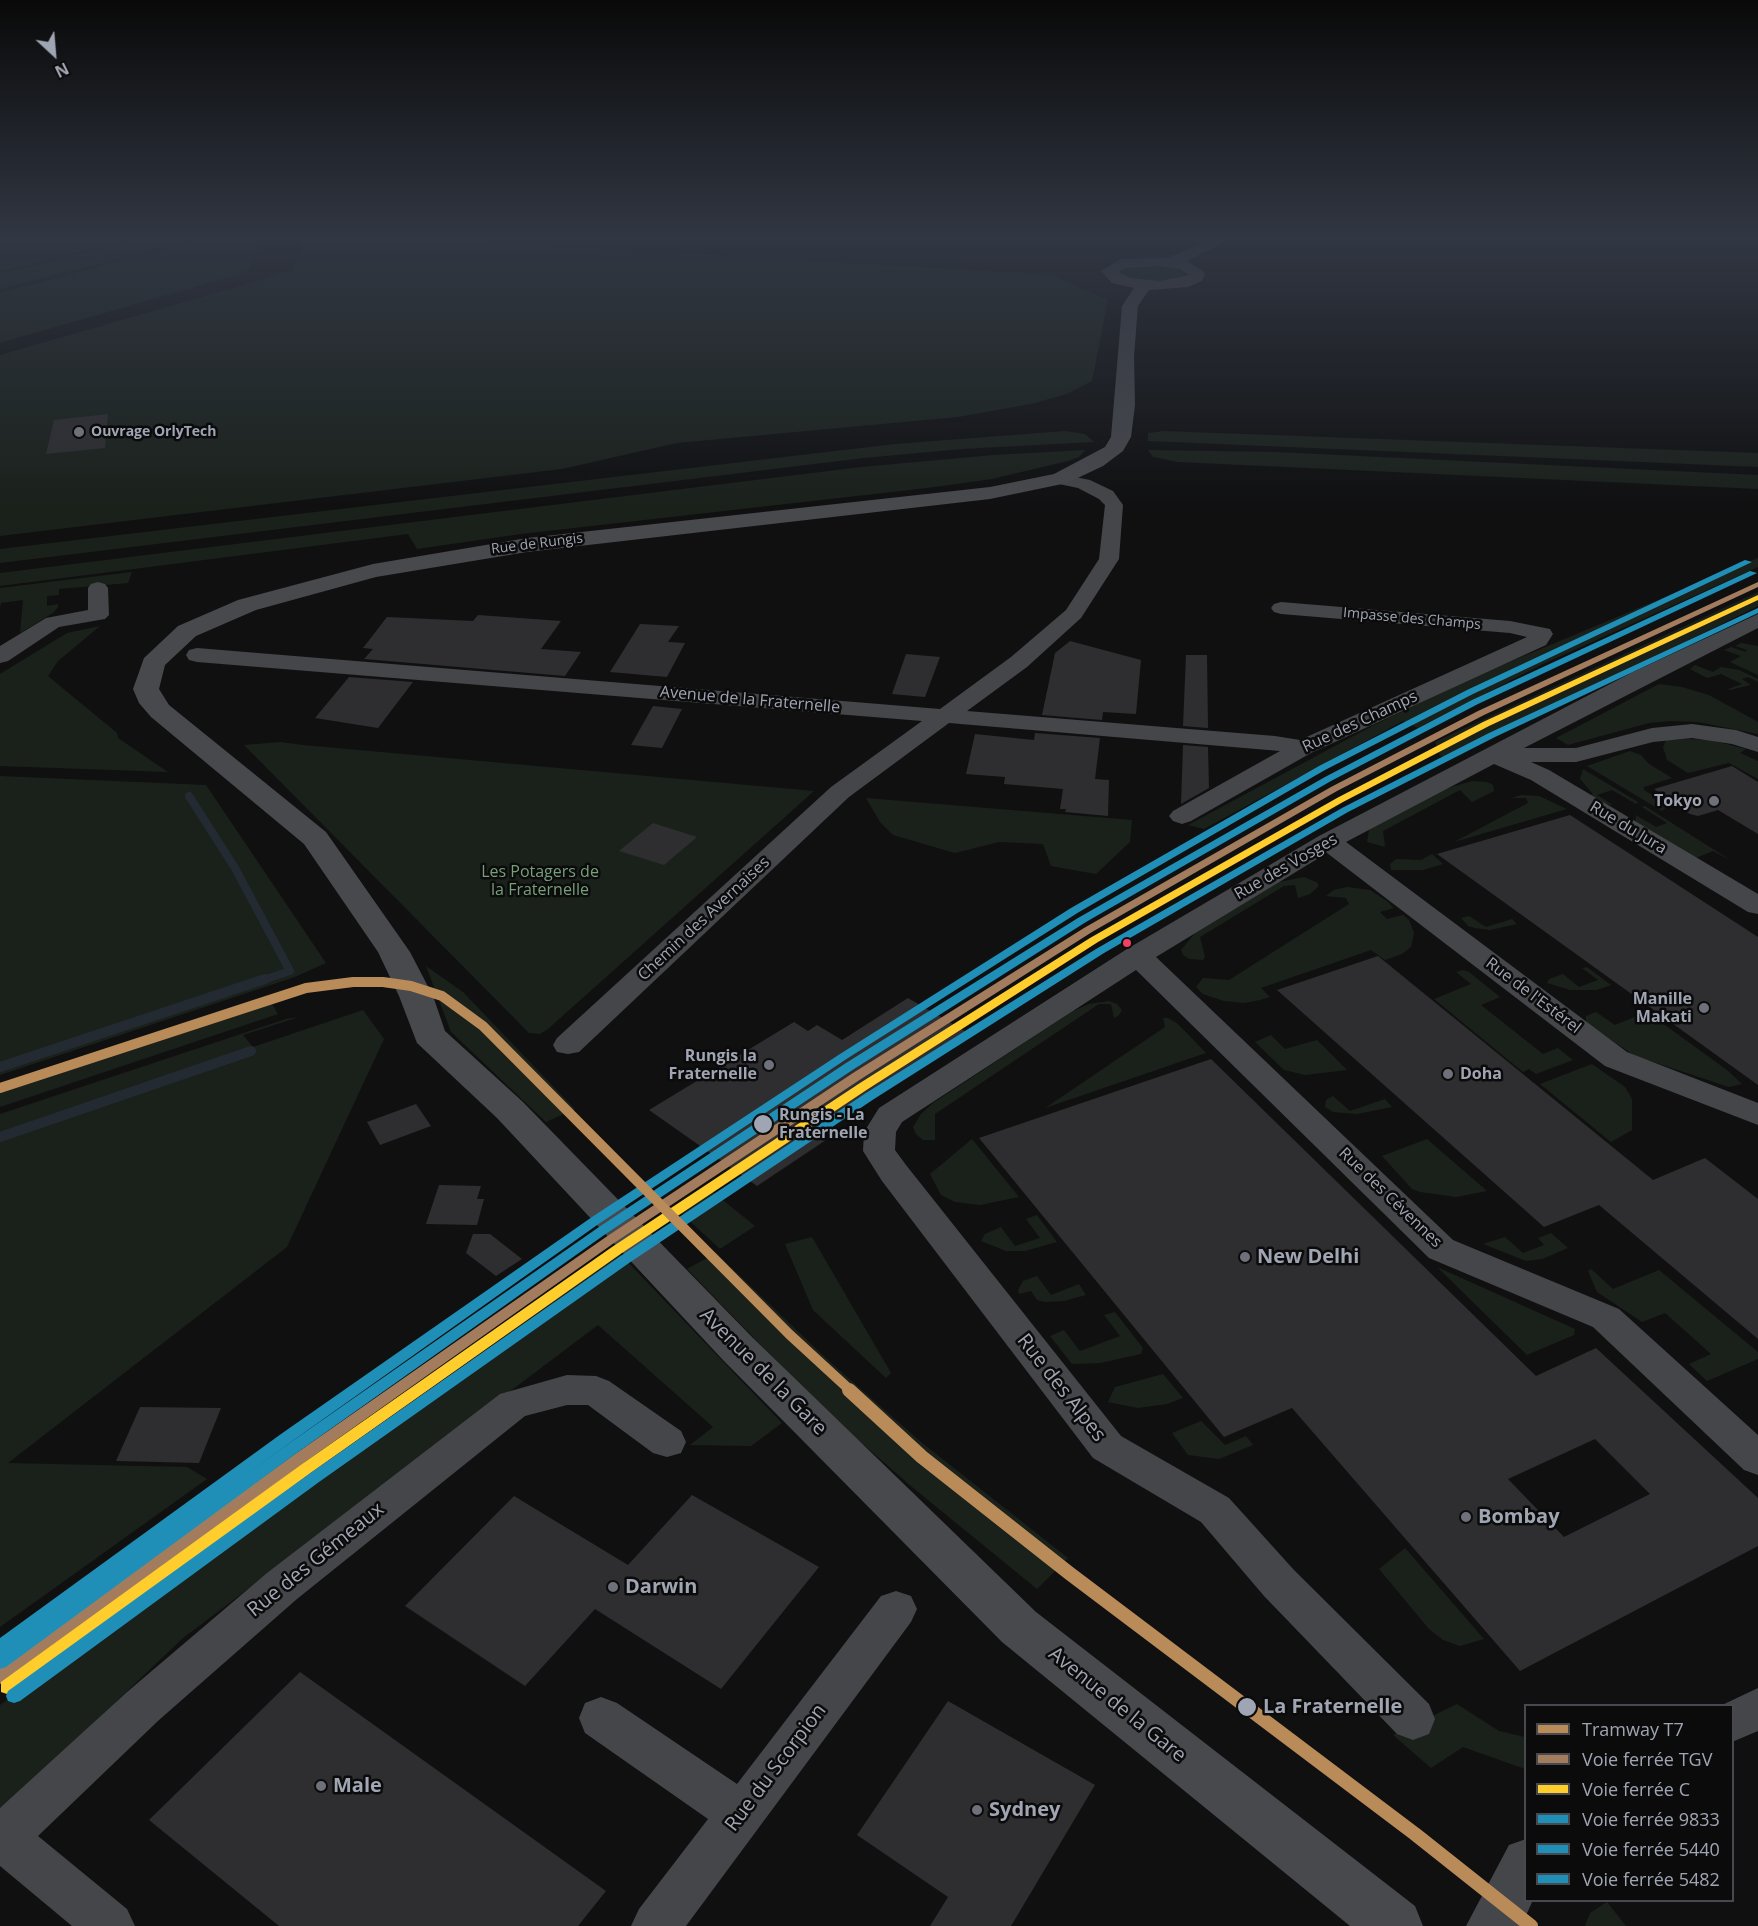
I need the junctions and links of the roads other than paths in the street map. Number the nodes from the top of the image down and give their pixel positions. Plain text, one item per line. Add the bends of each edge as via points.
1 (1128, 329) edge
2 (1059, 479) junction
3 (99, 588) dead end
4 (1281, 609) dead end
5 (1758, 620) edge
6 (1542, 634) joint
7 (197, 655) dead end
8 (0, 656) edge
9 (942, 716) junction
10 (1758, 745) edge
11 (1303, 748) junction
12 (210, 751) joint
13 (1494, 755) junction
14 (1182, 816) dead end
15 (1328, 842) junction
16 (1758, 906) edge
17 (1137, 955) junction
18 (568, 1045) dead end
19 (1758, 1115) edge
20 (894, 1173) joint
21 (667, 1442) dead end
22 (1758, 1459) edge
23 (896, 1609) dead end
24 (1758, 1708) edge
25 (601, 1718) dead end
26 (1413, 1719) dead end
27 (1734, 1721) edge
28 (742, 1815) junction
29 (1, 1839) edge
30 (1524, 1866) edge
31 (110, 1926) edge
32 (657, 1926) edge
33 (1395, 1926) edge
34 (1491, 1926) edge

1 - 2 main road, Rue de Rungis via 1122,437 1113,451
2 - 9 street, Chemin des Avernaises via 1084,484 1106,495 1114,506 1109,559 1074,614 1019,662
2 - 12 main road, Rue de Rungis via 990,493 459,555 341,578 247,605 187,631 159,655 150,672 146,689 152,703
3 - 8 street via 98,615 53,622
4 - 6 street, Impasse des Champs via 1510,627
5 - 13 street, Rue des Vosges
6 - 11 street, Rue des Champs via 1538,640
7 - 9 street, Avenue de la Fraternelle
9 - 11 street, Avenue de la Fraternelle
9 - 18 street, Chemin des Avernaises via 840,792
10 - 13 street via 1736,737 1692,731 1652,735 1576,755
11 - 14 street, Rue des Champs
12 - 33 main road, Avenue de la Gare via 315,838 394,952 416,996 429,1035 510,1110 746,1357 1019,1627
13 - 15 street, Rue des Vosges
13 - 16 street, Rue du Jura via 1540,775
15 - 17 street, Rue des Vosges
15 - 19 street, Rue de l'Estérel via 1616,1059
17 - 20 street, Rue des Vosges via 890,1115 880,1132 879,1151
17 - 22 street, Rue des Cévennes via 1442,1249 1606,1318
20 - 26 street, Rue des Alpes via 1107,1447 1215,1510 1279,1583
21 - 29 street, Rue des Gémeaux via 596,1392 567,1390 513,1405 282,1586 142,1706
23 - 28 street, Rue du Scorpion
24 - 27 street
25 - 28 street
28 - 32 street, Rue du Scorpion
29 - 31 street
30 - 34 street

